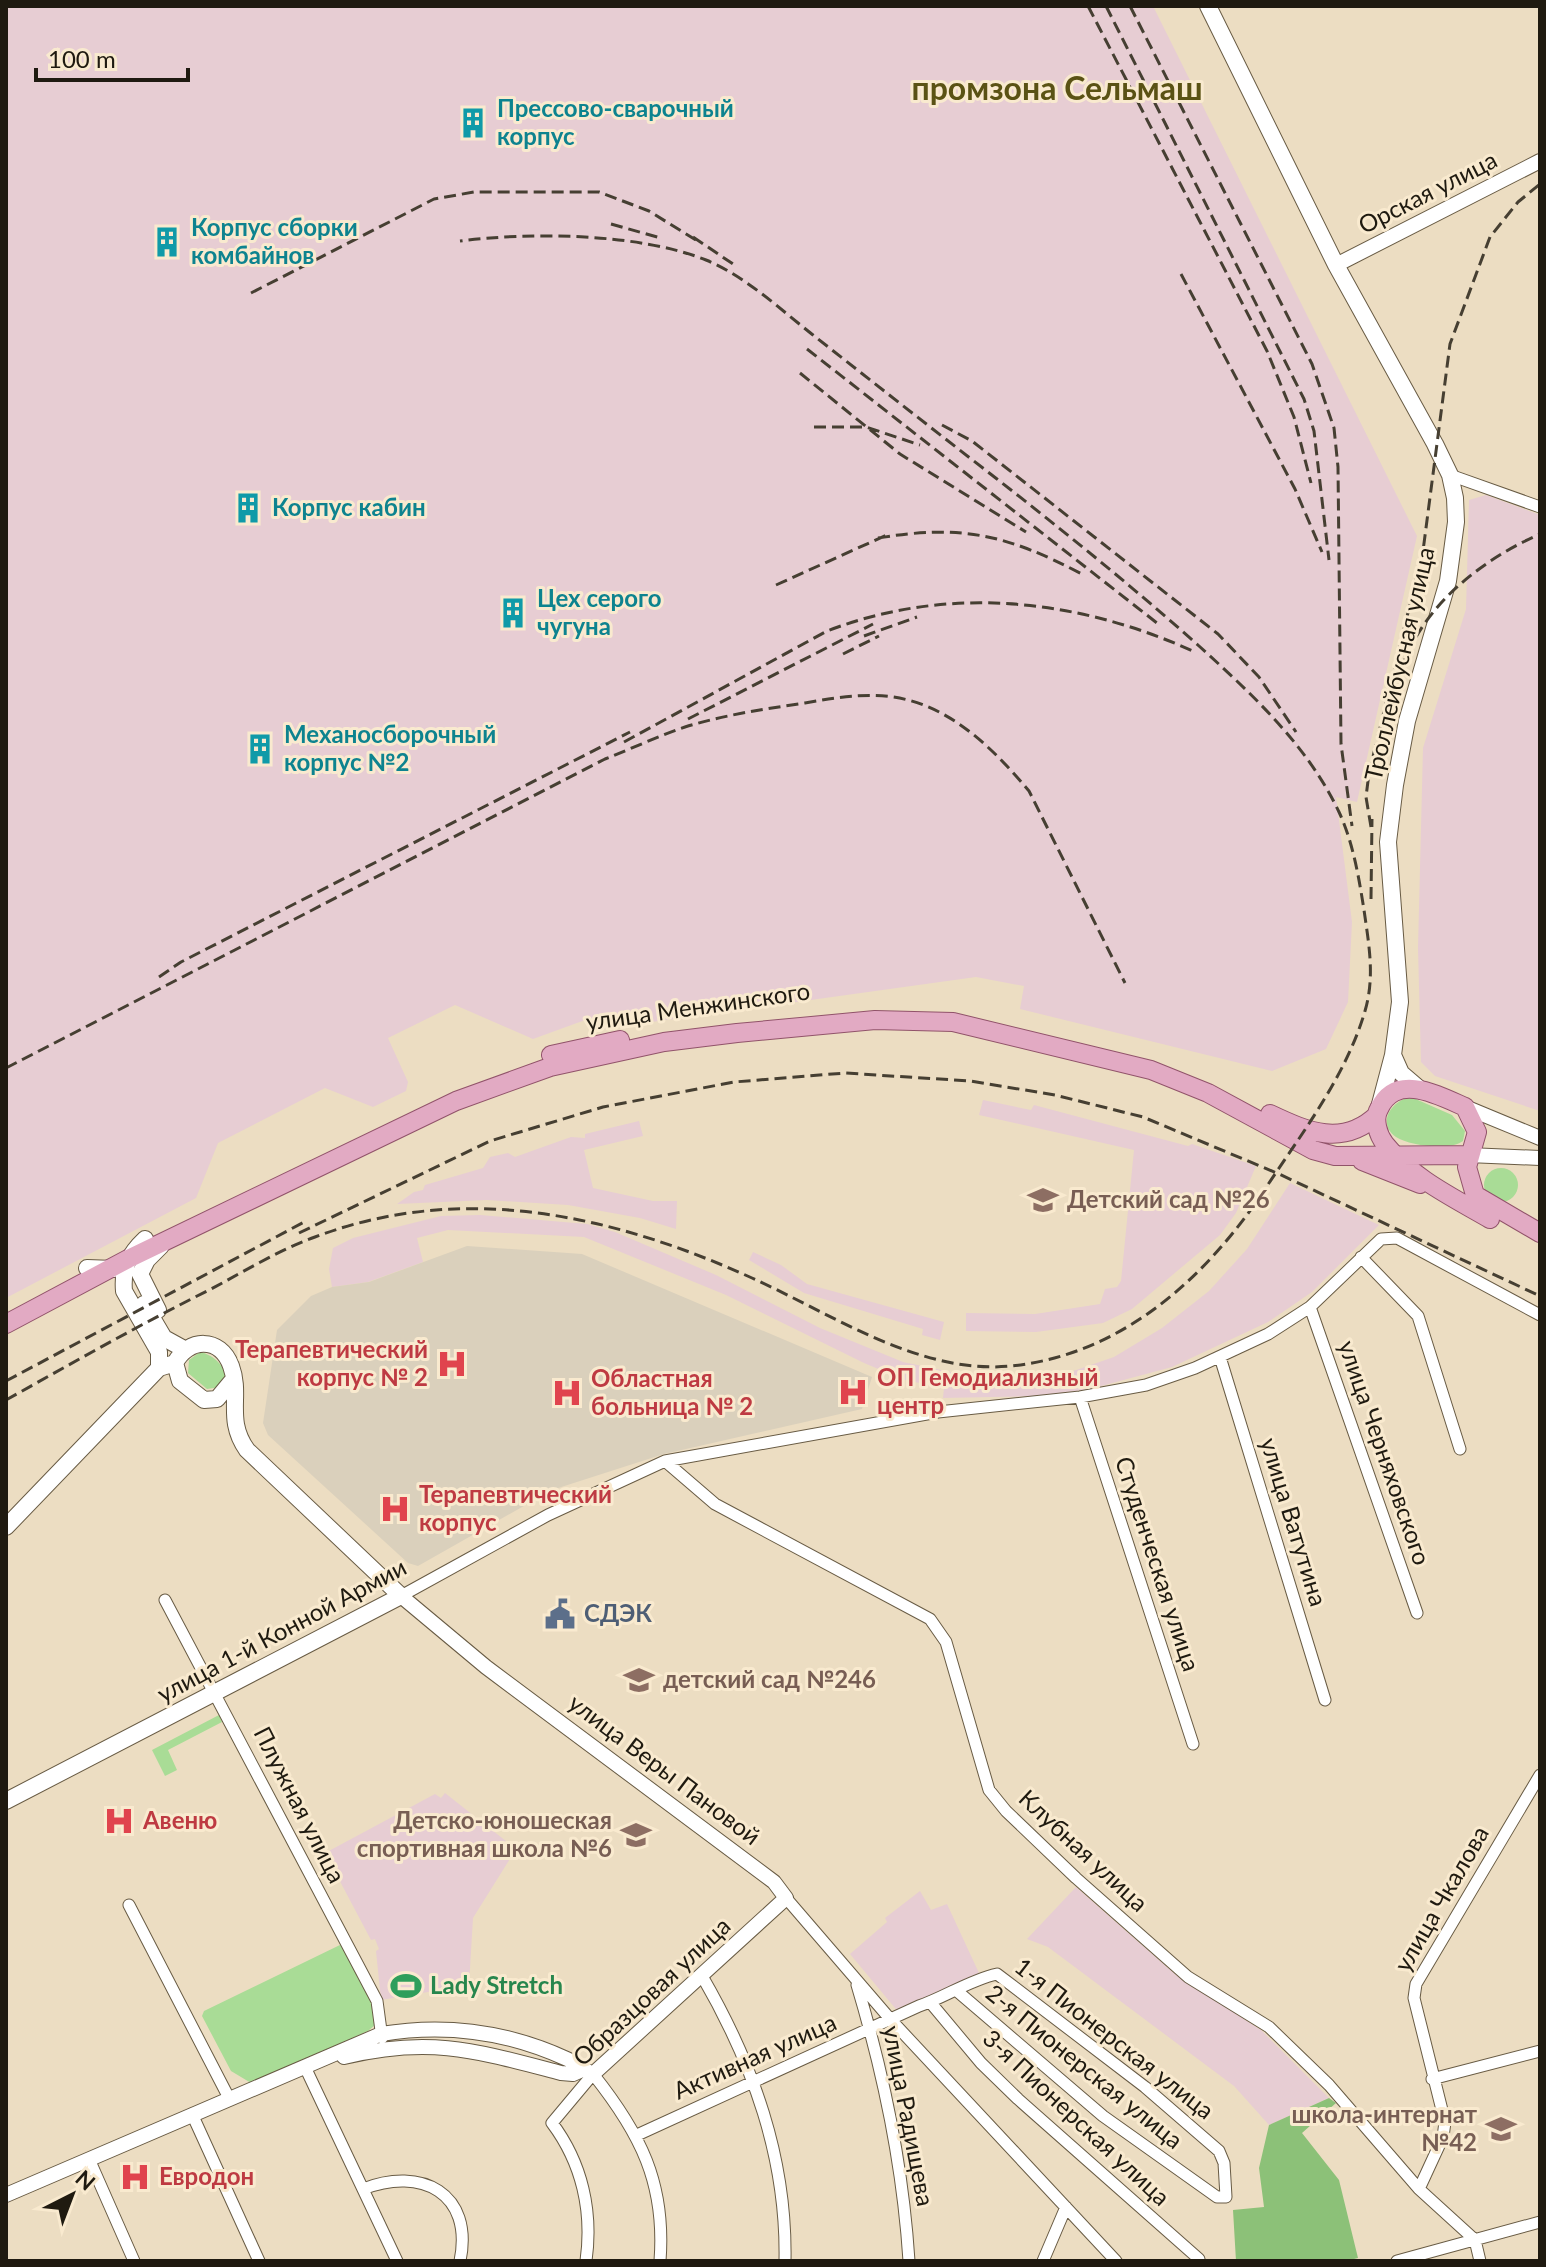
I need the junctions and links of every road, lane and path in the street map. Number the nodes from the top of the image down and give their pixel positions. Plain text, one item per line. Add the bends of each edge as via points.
1 (1208, 6) edge
2 (1540, 161) edge
3 (1336, 265) junction
4 (1450, 475) junction
5 (1540, 507) edge
6 (1393, 1055) junction
7 (1422, 1091) junction
8 (1465, 1107) junction
9 (1378, 1111) junction
10 (1288, 1130) junction
11 (1540, 1138) edge
12 (1398, 1155) junction
13 (1468, 1155) junction
14 (1356, 1158) junction
15 (1540, 1158) edge
16 (1490, 1219) junction
17 (1540, 1233) edge
18 (155, 1242) junction
19 (1540, 1245) edge
20 (1361, 1257) junction
21 (90, 1272) junction
22 (124, 1276) junction
23 (1310, 1307) junction
24 (6, 1311) edge
25 (1540, 1315) edge
26 (6, 1324) edge
27 (174, 1355) junction
28 (1220, 1357) junction
29 (232, 1381) junction
30 (1080, 1397) junction
31 (1460, 1449) dead end
32 (665, 1461) junction
33 (6, 1527) edge
34 (401, 1596) junction
35 (165, 1600) dead end
36 (1417, 1613) dead end
37 (216, 1693) junction
38 (1325, 1700) dead end
39 (1193, 1744) dead end
40 (1540, 1775) edge
41 (6, 1801) edge
42 (786, 1898) junction
43 (129, 1905) dead end
44 (702, 1976) junction
45 (856, 1980) junction
46 (957, 1991) junction
47 (930, 2002) junction
48 (891, 2020) junction
49 (467, 2028) junction
50 (870, 2029) junction
51 (382, 2041) junction
52 (463, 2048) junction
53 (1540, 2051) edge
54 (305, 2067) junction
55 (588, 2072) junction
56 (1432, 2079) junction
57 (753, 2082) junction
58 (229, 2098) junction
59 (192, 2114) junction
60 (637, 2135) junction
61 (89, 2159) junction
62 (363, 2189) junction
63 (1419, 2189) junction
64 (6, 2195) edge
65 (1226, 2197) joint
66 (1066, 2207) junction
67 (1540, 2222) edge
68 (1475, 2240) junction
69 (1103, 2247) junction
70 (1430, 2257) edge
71 (1199, 2259) dead end
72 (134, 2261) edge
73 (259, 2261) edge
74 (397, 2261) edge
75 (460, 2261) edge
76 (586, 2261) edge
77 (660, 2261) edge
78 (785, 2261) edge
79 (909, 2261) edge
80 (1043, 2261) edge
81 (1096, 2261) edge
82 (1116, 2261) edge
83 (1397, 2261) edge
84 (1480, 2261) edge

1 - 3 main road, Троллейбусная улица
2 - 3 street, Орская улица
3 - 4 main road, Троллейбусная улица
4 - 5 street
4 - 6 main road, Троллейбусная улица via 1454,547 1407,721 1388,842 1400,1002
6 - 7 main road via 1401,1073
6 - 9 main road, Троллейбусная улица
7 - 8 main road
7 - 9 main road via 1398,1089
8 - 11 street
8 - 13 main road via 1477,1132
9 - 10 main road via 1355,1131 1339,1136
9 - 12 main road via 1377,1128
10 - 14 main road via 1313,1150
10 - 18 main road, улица Менжинского via 1212,1086 1139,1058 969,1017 882,1010 736,1022 592,1044 451,1091
12 - 13 main road
12 - 14 main road
12 - 16 main road via 1413,1174
13 - 15 street
13 - 17 main road via 1475,1195
14 - 16 main road
16 - 19 main road
18 - 21 main road, улица Менжинского
18 - 22 main road, улица Менжинского
18 - 22 main road
18 - 27 main road via 142,1267 141,1282 172,1333
20 - 23 street, улица 1-й Конной Армии
20 - 25 street, улица 1-й Конной Армии via 1381,1239 1397,1238
20 - 31 street via 1418,1316
21 - 22 main road, улица Менжинского
21 - 22 main road via 111,1281
21 - 24 main road, улица Менжинского
21 - 26 main road, улица Менжинского
22 - 27 main road
22 - 27 main road
23 - 28 street, улица 1-й Конной Армии
23 - 36 street, улица Черняховского
27 - 29 main road, улица Веры Пановой via 207,1343 232,1367
27 - 29 main road via 180,1381 204,1400 217,1399
27 - 33 main road
28 - 30 street, улица 1-й Конной Армии via 1146,1385
28 - 38 street, улица Ватутина
29 - 34 main road, улица Веры Пановой via 234,1423 247,1450
30 - 32 street, улица 1-й Конной Армии via 938,1412
30 - 39 street, Студенческая улица
32 - 34 street, улица 1-й Конной Армии via 548,1515
32 - 63 street, Клубная улица via 715,1504 930,1619 946,1642 989,1790 1006,1811 1188,1977 1269,2027 1329,2085
34 - 37 main road, улица 1-й Конной Армии
34 - 42 street, улица Веры Пановой via 486,1667 774,1882
35 - 37 street, Плужная улица
37 - 41 main road, улица 1-й Конной Армии
37 - 51 street, Плужная улица via 377,2001
40 - 56 street, улица Чкалова via 1416,1984 1414,1998
42 - 44 street, Образцовая улица
42 - 45 street, улица Веры Пановой
43 - 58 street
44 - 55 street, Образцовая улица
44 - 57 street
45 - 48 street, улица Веры Пановой
45 - 50 street, улица Радищева
46 - 47 street, 1-я Пионерская улица
46 - 65 street, 2-я Пионерская улица via 1103,2116 1217,2197
46 - 65 street, 1-я Пионерская улица via 997,1974 1133,2077 1219,2151
47 - 48 street, 1-я Пионерская улица
47 - 71 street, 3-я Пионерская улица via 1009,2090
48 - 50 street, Активная улица
48 - 66 street, улица Веры Пановой
49 - 51 street via 420,2028
49 - 52 street
49 - 55 street via 546,2050
50 - 57 street, Активная улица
50 - 79 street, улица Радищева via 904,2195
51 - 52 street
51 - 54 street
52 - 55 street via 561,2073
53 - 56 street
54 - 58 street
54 - 62 street
55 - 60 street
55 - 76 street, Образцовая улица via 552,2123 581,2178 588,2224
56 - 63 street, улица Чкалова via 1445,2122
57 - 60 street, Активная улица
57 - 78 street via 777,2154
58 - 59 street
59 - 61 street
59 - 73 street
60 - 77 street via 657,2195
61 - 64 street
61 - 72 street
62 - 74 street
62 - 75 street via 396,2178 436,2189 452,2203 461,2222
63 - 68 street, Клубная улица
66 - 69 street, улица Веры Пановой
66 - 80 street
67 - 68 street
68 - 70 street
68 - 84 street
69 - 81 street
69 - 82 street, улица Веры Пановой
70 - 83 street

